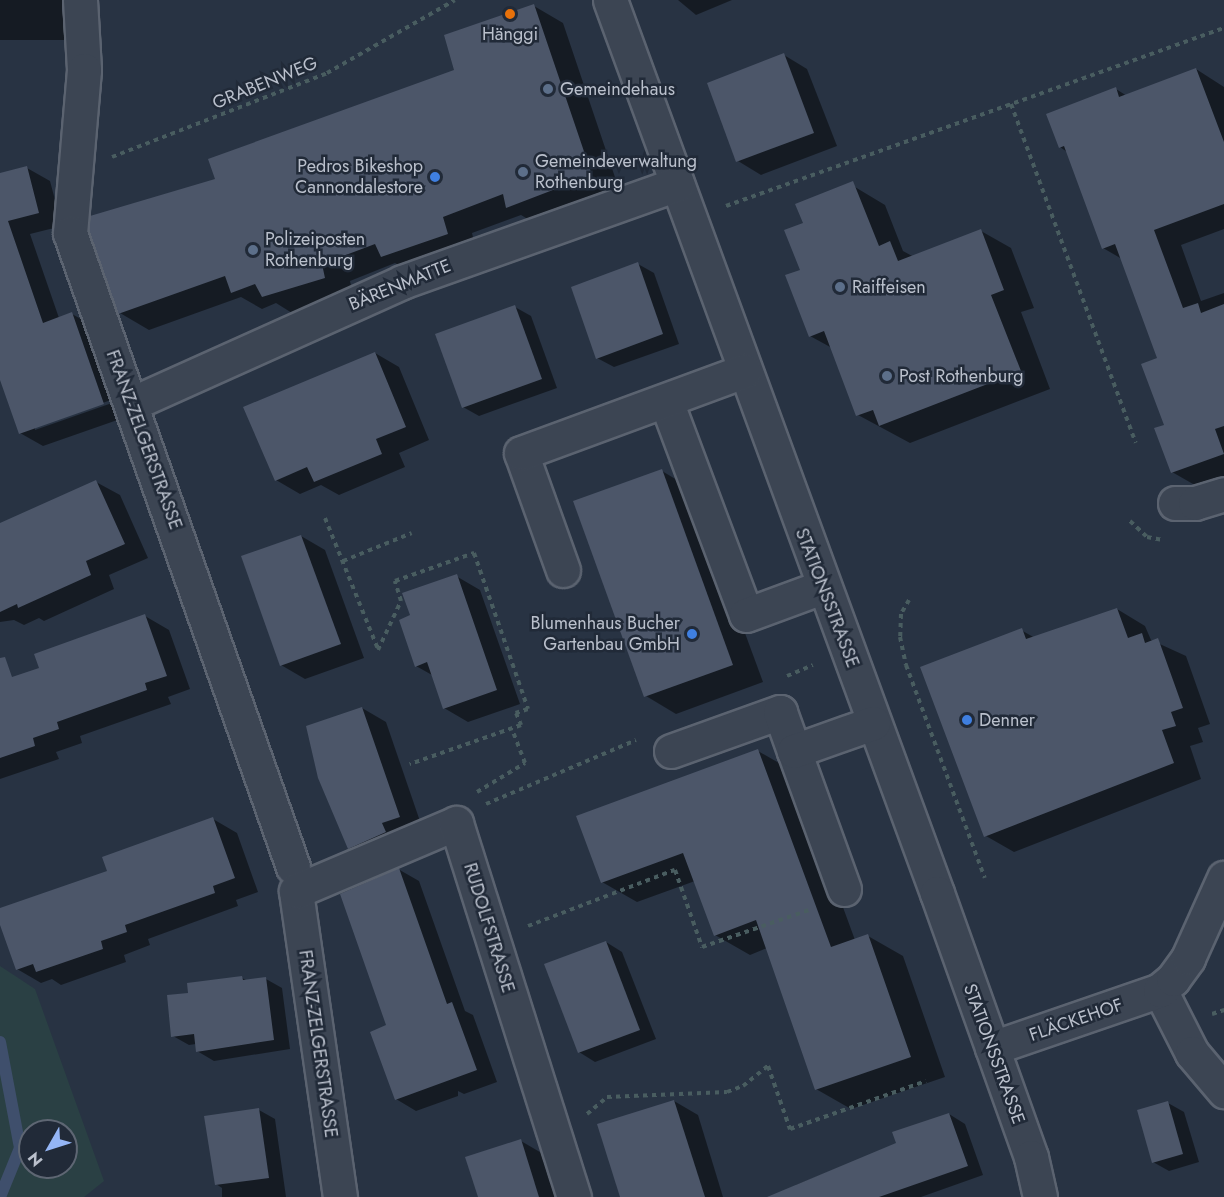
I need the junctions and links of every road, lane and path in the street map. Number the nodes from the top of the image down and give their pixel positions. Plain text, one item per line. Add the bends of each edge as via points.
1 (80, 0) edge
2 (455, 0) edge
3 (610, 0) edge
4 (1224, 28) edge
5 (1011, 104) junction
6 (75, 171) junction
7 (677, 184) junction
8 (726, 206) dead end
9 (744, 371) junction
10 (666, 401) junction
11 (130, 404) junction
12 (1136, 443) dead end
13 (1224, 494) edge
14 (1175, 503) dead end
15 (325, 518) dead end
16 (412, 533) dead end
17 (343, 561) junction
18 (563, 570) dead end
19 (822, 587) junction
20 (909, 600) dead end
21 (873, 723) junction
22 (512, 729) junction
23 (671, 751) dead end
24 (794, 751) junction
25 (411, 764) dead end
26 (448, 827) junction
27 (985, 878) dead end
28 (1224, 878) edge
29 (295, 879) junction
30 (844, 889) joint
31 (492, 940) junction
32 (1160, 990) junction
33 (992, 1048) junction
34 (926, 1081) dead end
35 (1224, 1091) edge
36 (578, 1121) dead end
37 (340, 1197) edge
38 (574, 1197) edge
39 (1040, 1197) edge

1 - 6 street, FRANZ-ZELGERSTRASSE via 84,70
2 - 6 path, GRABENWEG via 327,73
3 - 7 street, STATIONSSTRASSE
4 - 5 path
5 - 8 path
5 - 12 path
6 - 11 street, FRANZ-ZELGERSTRASSE via 70,233
7 - 9 street, STATIONSSTRASSE
7 - 11 street, BÄRENMATTE via 402,282
9 - 10 street
9 - 19 street, STATIONSSTRASSE
10 - 18 street via 521,453
10 - 19 street via 746,615
11 - 29 street, FRANZ-ZELGERSTRASSE
13 - 14 street via 1195,503
15 - 17 path
16 - 17 path
17 - 22 path via 378,650 401,601 395,581 474,553 528,709 516,713 520,725
19 - 21 street, STATIONSSTRASSE
20 - 27 path via 902,614 900,637 906,665
21 - 24 street
21 - 33 street, STATIONSSTRASSE
22 - 25 path
22 - 26 path via 525,763 444,812
23 - 24 street via 780,712
24 - 30 street
26 - 29 street
26 - 31 street, RUDOLFSTRASSE via 456,823
28 - 32 street, FLÄCKEHOF via 1188,958
29 - 37 street, FRANZ-ZELGERSTRASSE
30 - 31 path via 825,895 828,903 702,947 675,870
31 - 38 street, RUDOLFSTRASSE
32 - 33 street, FLÄCKEHOF
32 - 35 street via 1192,1053
33 - 39 street, STATIONSSTRASSE via 1031,1157
34 - 36 path via 790,1129 768,1066 743,1086 727,1092 607,1097

